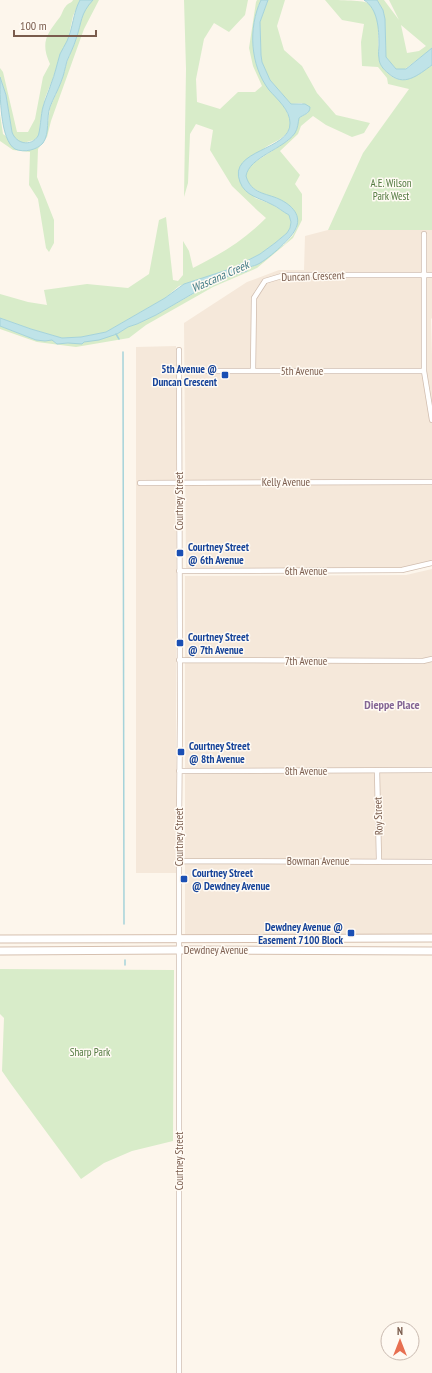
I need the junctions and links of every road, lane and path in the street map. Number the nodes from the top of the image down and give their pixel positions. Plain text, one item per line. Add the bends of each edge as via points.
1 (424, 234) dead end
2 (424, 275) junction
3 (432, 275) edge
4 (179, 350) dead end
5 (179, 371) junction
6 (253, 371) junction
7 (424, 371) junction
8 (432, 420) edge
9 (432, 482) edge
10 (140, 483) dead end
11 (179, 483) junction
12 (432, 563) edge
13 (179, 571) junction
14 (432, 659) edge
15 (179, 660) junction
16 (377, 770) junction
17 (432, 770) edge
18 (180, 771) junction
19 (179, 860) junction
20 (379, 861) junction
21 (432, 862) edge
22 (432, 938) edge
23 (0, 939) edge
24 (179, 939) junction
25 (179, 950) junction
26 (0, 951) edge
27 (432, 951) edge
28 (178, 1373) edge

1 - 2 street
2 - 3 street, Duncan Crescent
2 - 6 street, Duncan Crescent via 285,275 265,281 254,298
2 - 7 street
4 - 5 street, Courtney Street
5 - 6 street, 5th Avenue
5 - 11 street, Courtney Street
6 - 7 street, 5th Avenue
7 - 8 street
9 - 11 street, Kelly Avenue
10 - 11 street, Kelly Avenue
11 - 13 street, Courtney Street
12 - 13 street, 6th Avenue via 402,570
13 - 15 street, Courtney Street
14 - 15 street, 7th Avenue
15 - 18 street, Courtney Street
16 - 17 street, 8th Avenue
16 - 18 street, 8th Avenue
16 - 20 street, Roy Street
18 - 19 street, Courtney Street
19 - 20 street, Bowman Avenue
19 - 24 street, Courtney Street
20 - 21 street, Bowman Avenue
22 - 24 main road, Dewdney Avenue
23 - 24 main road, Dewdney Avenue
24 - 25 street, Courtney Street
25 - 26 main road, Dewdney Avenue
25 - 27 main road, Dewdney Avenue
25 - 28 street, Courtney Street

